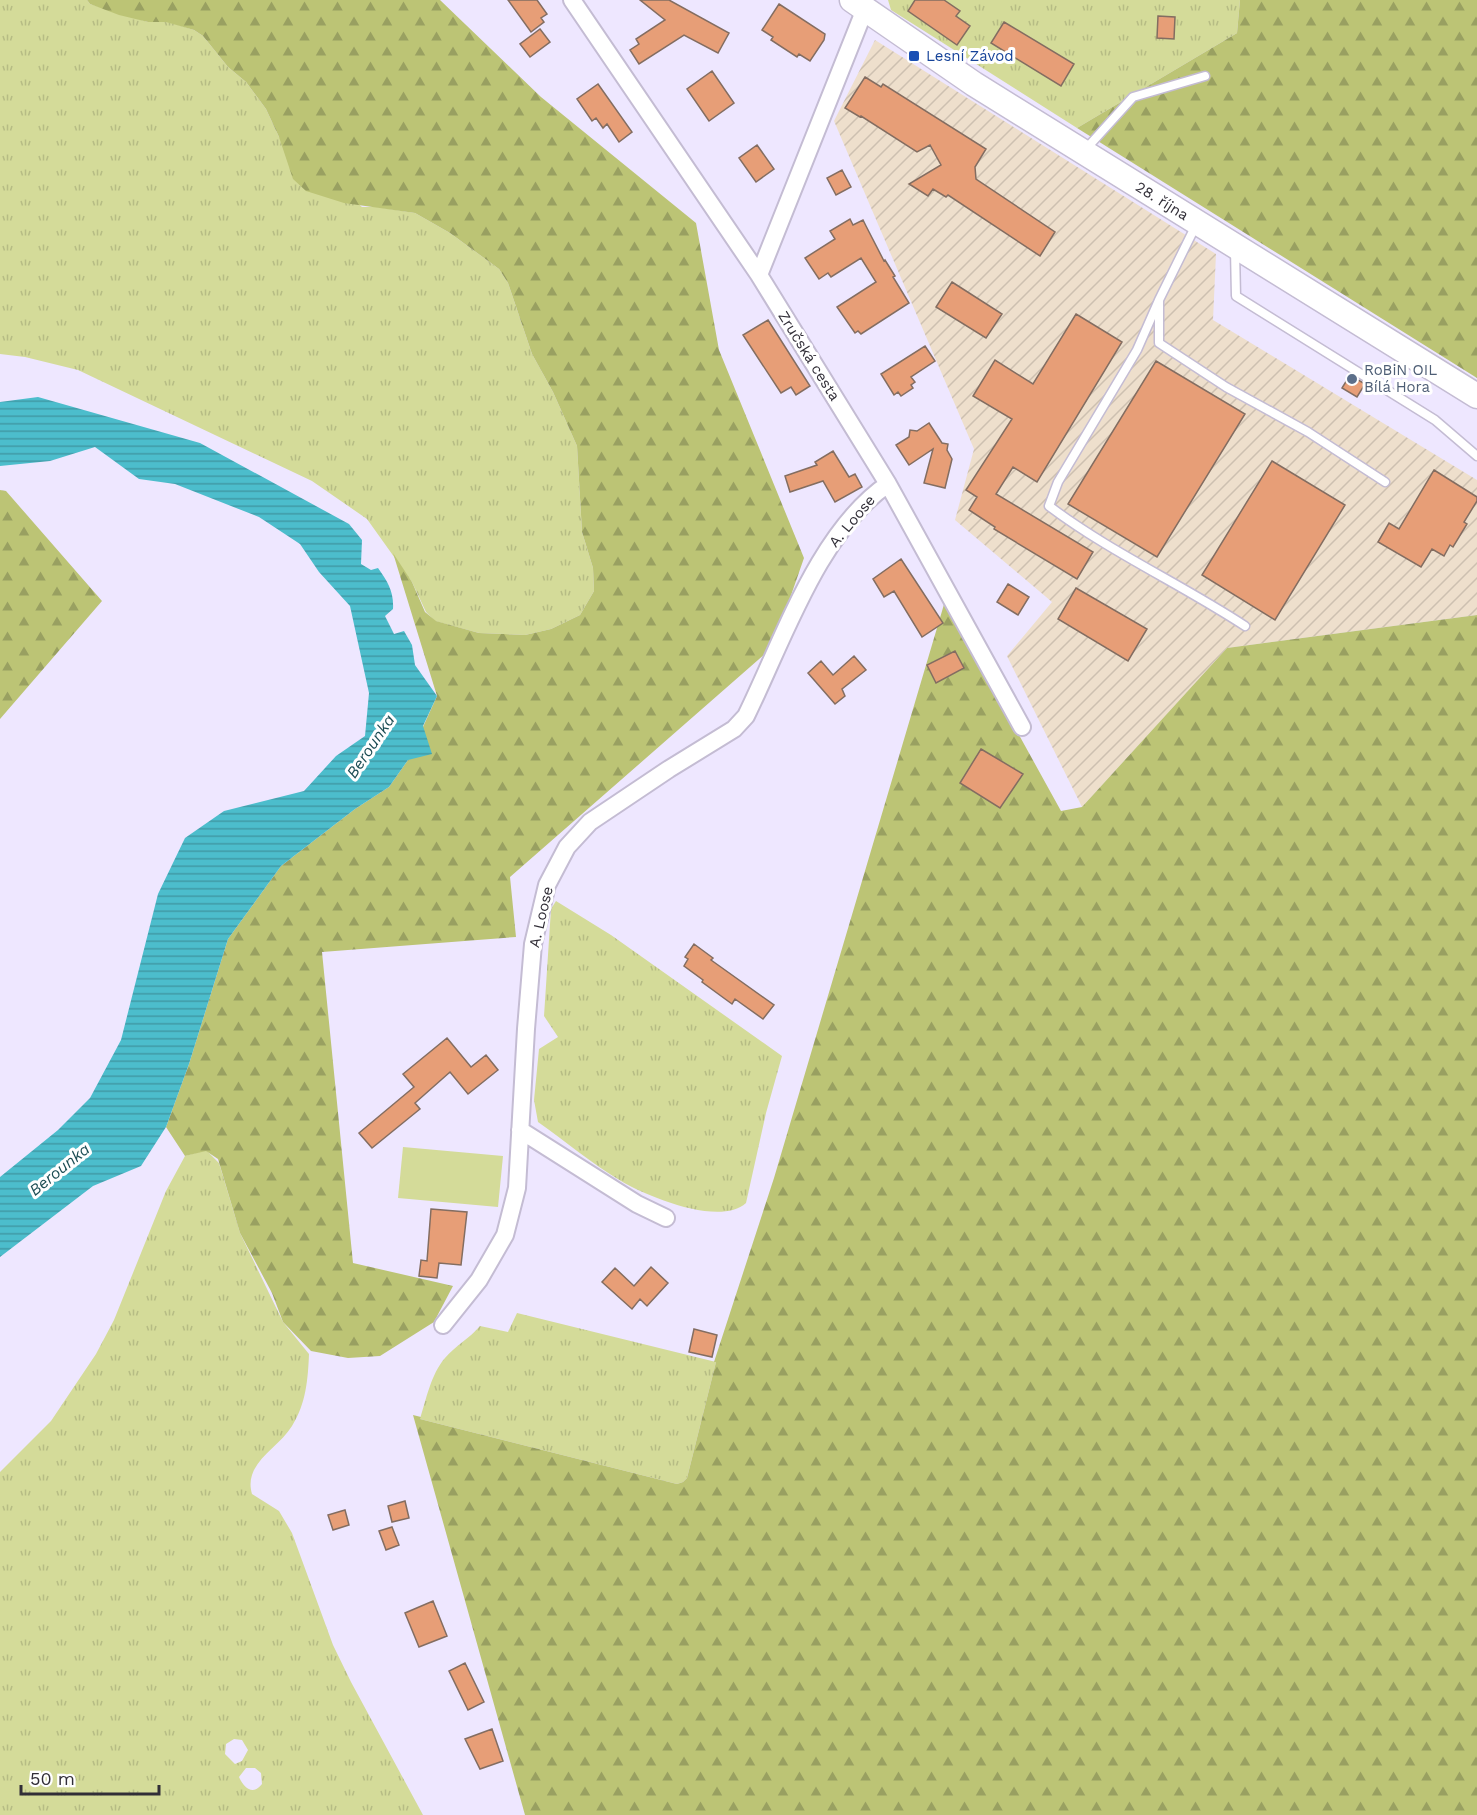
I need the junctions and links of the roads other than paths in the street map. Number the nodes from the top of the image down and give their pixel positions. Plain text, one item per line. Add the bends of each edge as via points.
1 (572, 0) edge
2 (858, 4) edge
3 (1206, 75) dead end
4 (1083, 152) junction
5 (1197, 223) junction
6 (1235, 247) junction
7 (759, 275) junction
8 (1159, 300) junction
9 (1477, 396) edge
10 (1477, 456) edge
11 (1385, 482) dead end
12 (888, 483) junction
13 (1245, 626) dead end
14 (1022, 727) dead end
15 (520, 1130) junction
16 (666, 1218) dead end
17 (443, 1324) dead end

1 - 7 street, Zručská cesta
2 - 4 main road, 28. října via 974,84
2 - 7 street
3 - 4 lane via 1133,98
4 - 5 main road, 28. října
5 - 6 main road, 28. října
5 - 8 lane
6 - 9 main road, 28. října
6 - 10 lane via 1236,296 1435,420
7 - 12 street, Zručská cesta
8 - 11 lane via 1159,343
8 - 13 lane via 1137,350 1058,482 1049,506 1080,529
12 - 14 street, Zručská cesta
12 - 15 street, A. Loose via 832,542 746,716 734,729 590,822 567,847 547,885 533,944
15 - 16 street
15 - 17 street, A. Loose via 517,1188 505,1234 479,1280

